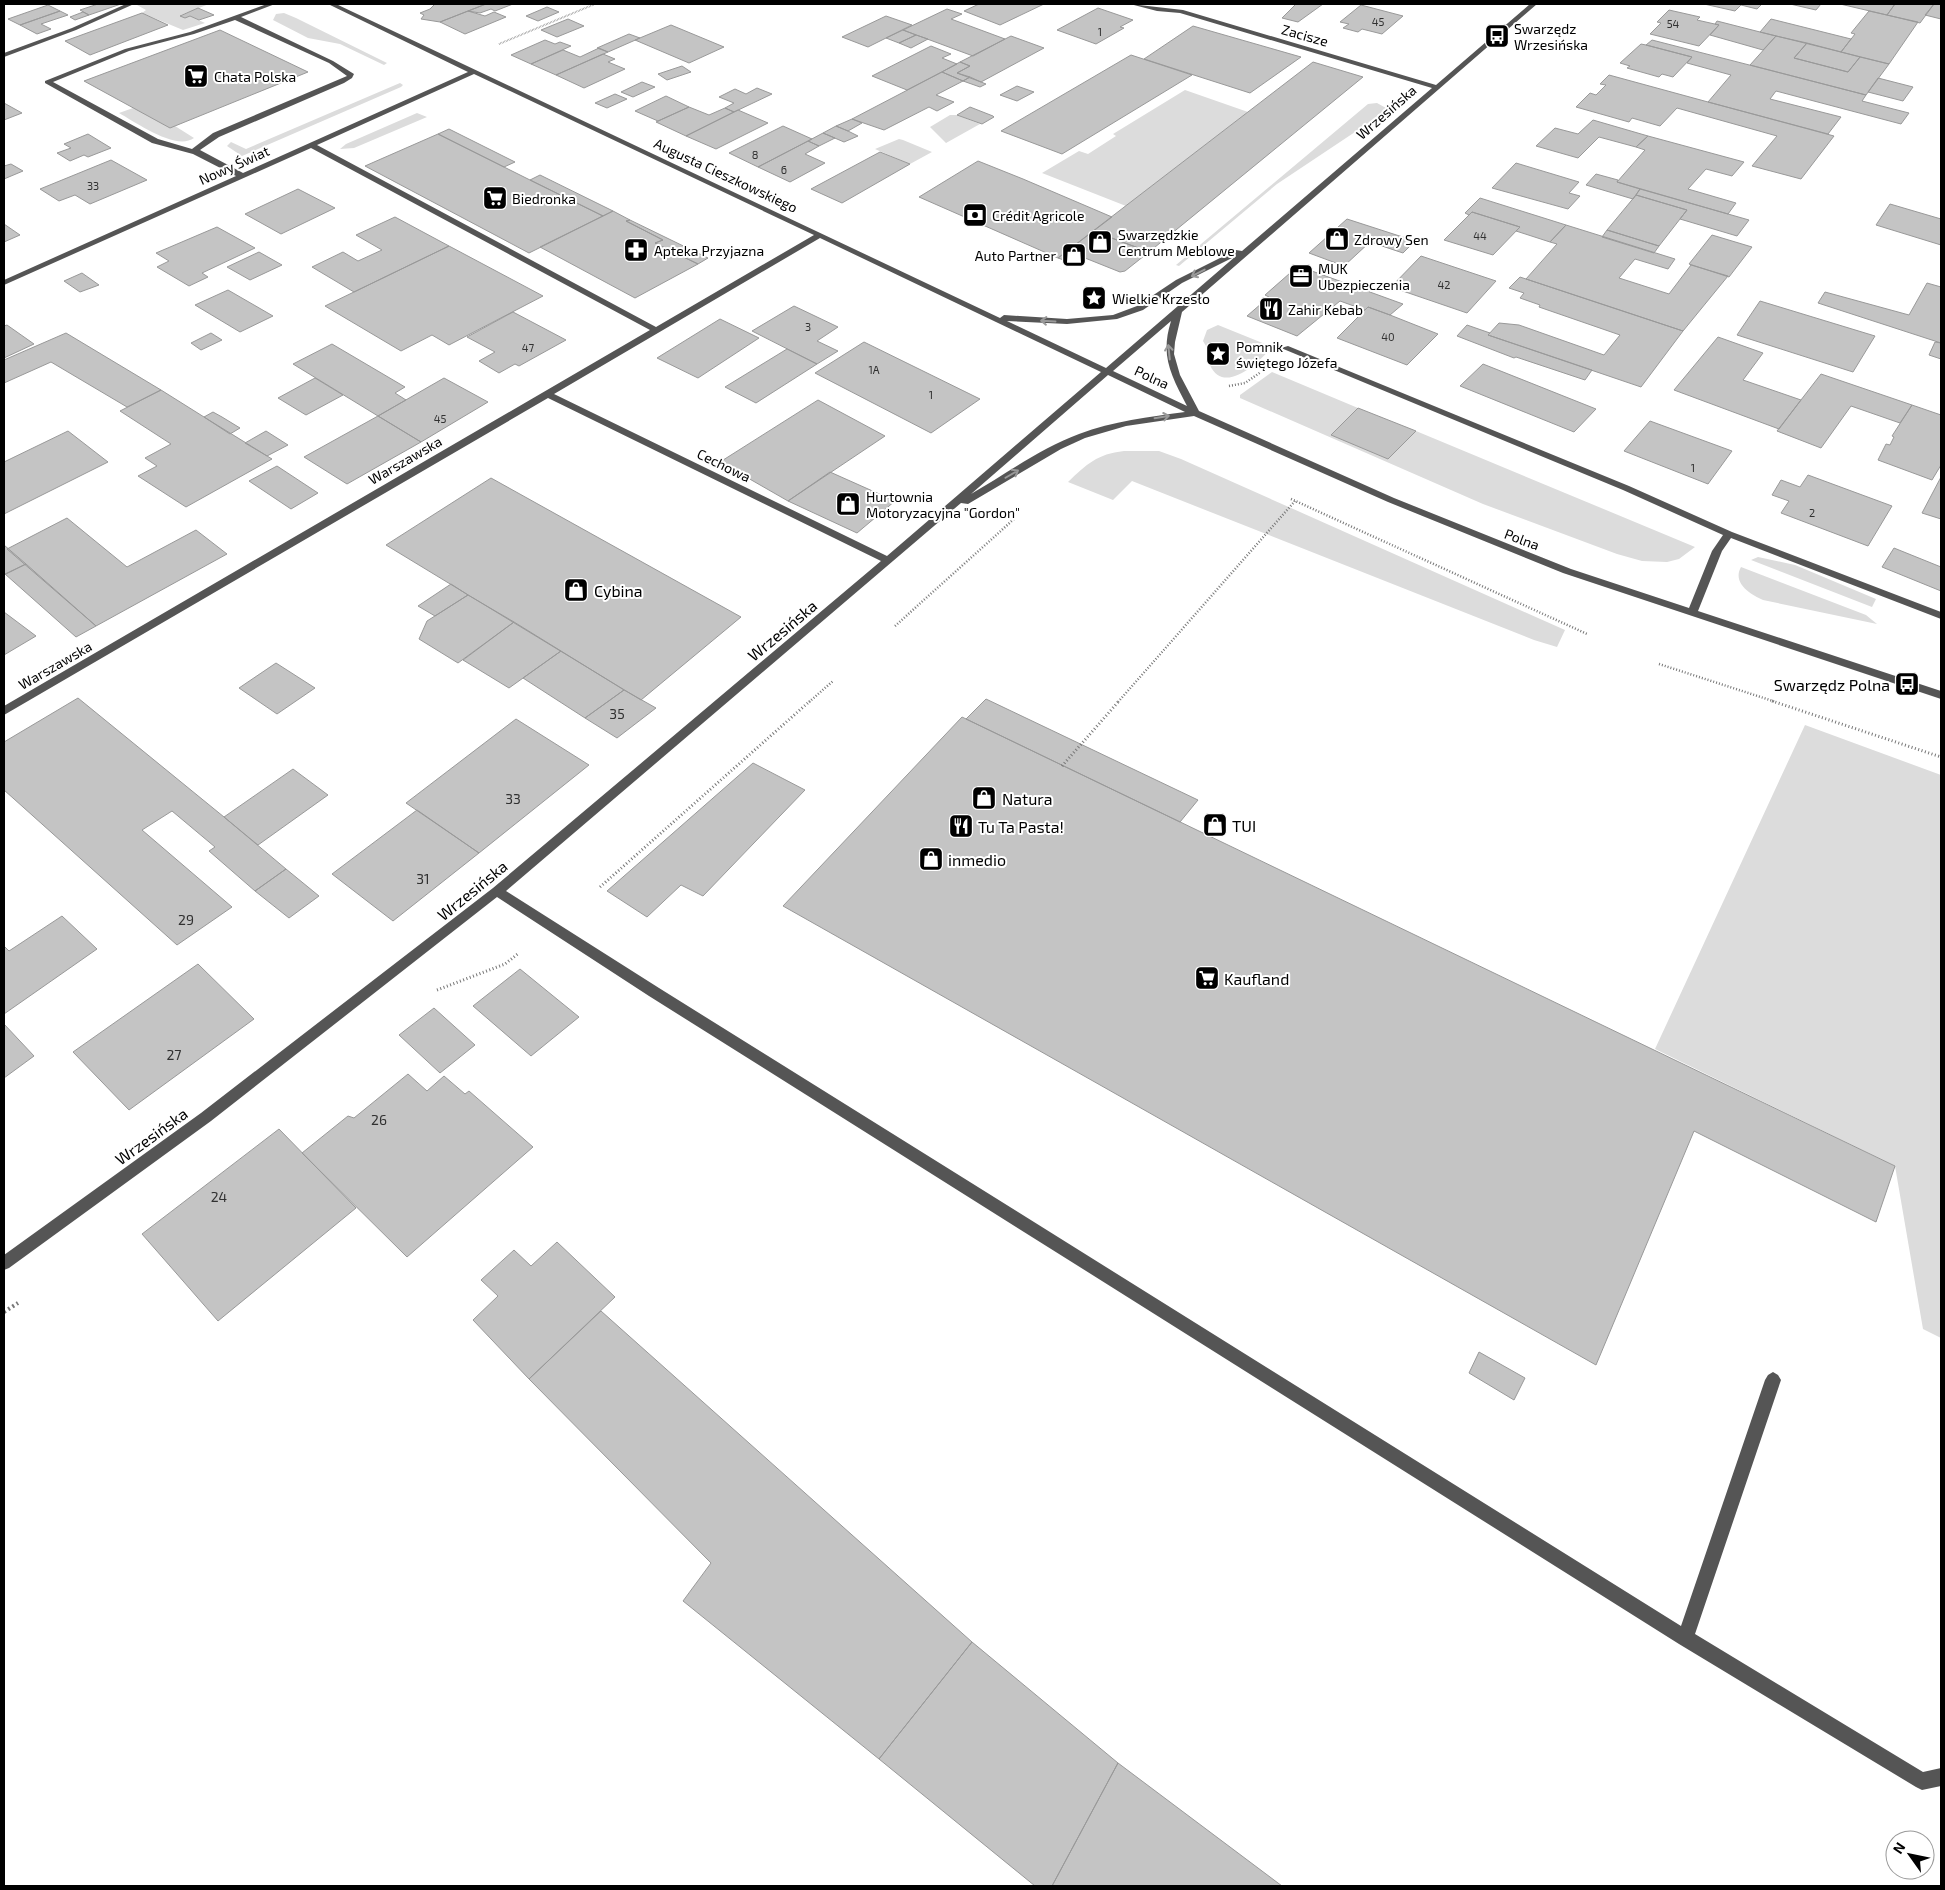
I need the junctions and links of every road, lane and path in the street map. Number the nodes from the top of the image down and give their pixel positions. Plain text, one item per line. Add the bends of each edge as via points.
1 (131, 4) edge
2 (272, 4) edge
3 (331, 4) edge
4 (595, 4) edge
5 (1133, 4) edge
6 (1195, 4) edge
7 (1534, 4) edge
8 (1181, 12) junction
9 (235, 18) junction
10 (492, 47) dead end
11 (4, 55) edge
12 (475, 71) junction
13 (1437, 87) junction
14 (310, 144) junction
15 (196, 152) junction
16 (241, 176) junction
17 (820, 235) junction
18 (1257, 243) junction
19 (4, 283) edge
20 (1178, 311) junction
21 (996, 318) junction
22 (656, 330) junction
23 (1285, 348) dead end
24 (1108, 371) junction
25 (547, 394) junction
26 (1195, 413) junction
27 (1286, 497) dead end
28 (1295, 501) junction
29 (1020, 514) dead end
30 (940, 516) junction
31 (1729, 534) junction
32 (888, 561) junction
33 (1692, 612) junction
34 (1941, 616) edge
35 (895, 626) dead end
36 (1587, 634) dead end
37 (1659, 664) dead end
38 (833, 681) dead end
39 (1941, 695) edge
40 (4, 711) edge
41 (1941, 757) edge
42 (1062, 766) dead end
43 (600, 887) dead end
44 (497, 891) junction
45 (4, 1263) edge
46 (1773, 1380) dead end
47 (1685, 1638) junction
48 (1941, 1777) edge

1 - 11 street
2 - 9 street
3 - 12 street, Augusta Cieszkowskiego
4 - 10 path
5 - 8 street, Zacisze
6 - 8 street
7 - 13 street, Wrzesińska
8 - 13 street, Zacisze
9 - 15 street via 338,65 350,75 342,82 216,135 199,146
9 - 15 street via 141,46 47,82 155,141
12 - 14 street, Nowy Świat
12 - 17 street, Augusta Cieszkowskiego
13 - 18 street, Wrzesińska
14 - 16 street, Nowy Świat
14 - 22 street
15 - 16 street
16 - 19 street, Nowy Świat
17 - 21 street, Augusta Cieszkowskiego
17 - 22 street, Warszawska
18 - 20 street, Wrzesińska
18 -> 21 street, Wrzesińska via 1170,287 1131,313 1106,320 1081,321
20 - 24 street, Wrzesińska
26 -> 20 street via 1168,354
21 - 24 street, Augusta Cieszkowskiego
22 - 25 street, Warszawska
23 - 31 street via 1626,488
24 - 26 street, Polna
24 - 30 street, Wrzesińska
25 - 32 street, Cechowa
25 - 40 street, Warszawska
30 -> 26 street, Wrzesińska via 1070,441 1125,424
26 - 33 street, Polna via 1481,538 1567,571
27 - 28 path
28 - 36 path
28 - 42 path
29 - 35 path
30 - 32 street, Wrzesińska
31 - 33 street via 1718,551
31 - 34 street
32 - 44 street, Wrzesińska
33 - 39 street, Polna
37 - 41 path
38 - 43 path
44 - 45 street, Wrzesińska via 206,1117
44 - 47 street
46 - 47 street
47 - 48 street via 1922,1781

